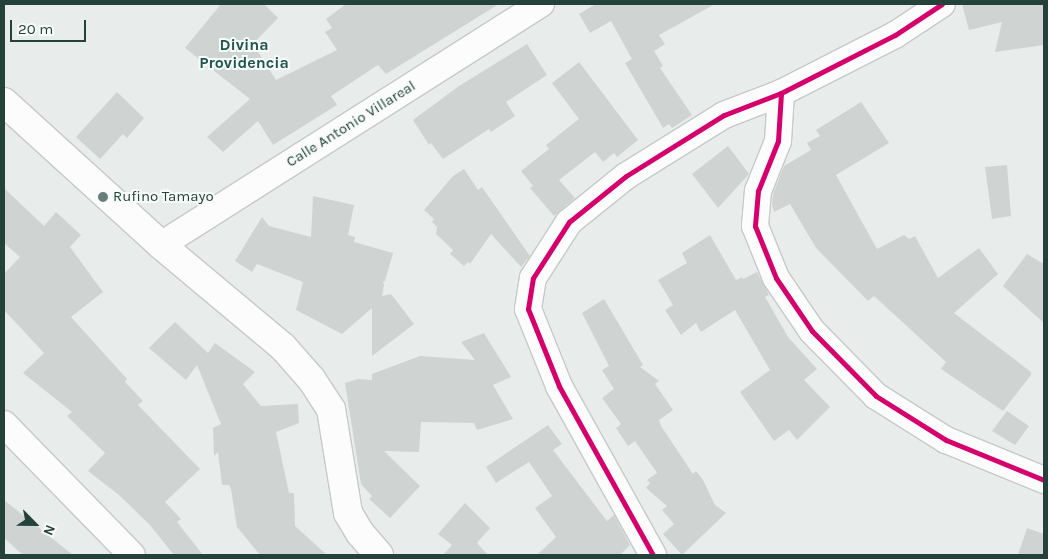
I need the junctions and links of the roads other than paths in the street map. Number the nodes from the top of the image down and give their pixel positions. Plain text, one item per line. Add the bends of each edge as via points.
1 (541, 4) edge
2 (942, 4) edge
3 (781, 93) junction
4 (4, 102) edge
5 (161, 245) junction
6 (4, 424) edge
7 (1044, 480) edge
8 (132, 555) edge
9 (379, 555) edge
10 (653, 555) edge

1 - 5 street, Calle Antonio Villareal
2 - 3 street via 895,35
3 - 7 street via 778,141 758,191 755,226 781,285 812,331 876,396 946,440
3 - 10 street via 724,116 626,176 569,222 533,278 528,308 559,386
4 - 5 main road
5 - 9 main road via 283,347 312,380 331,410 348,513
6 - 8 street

